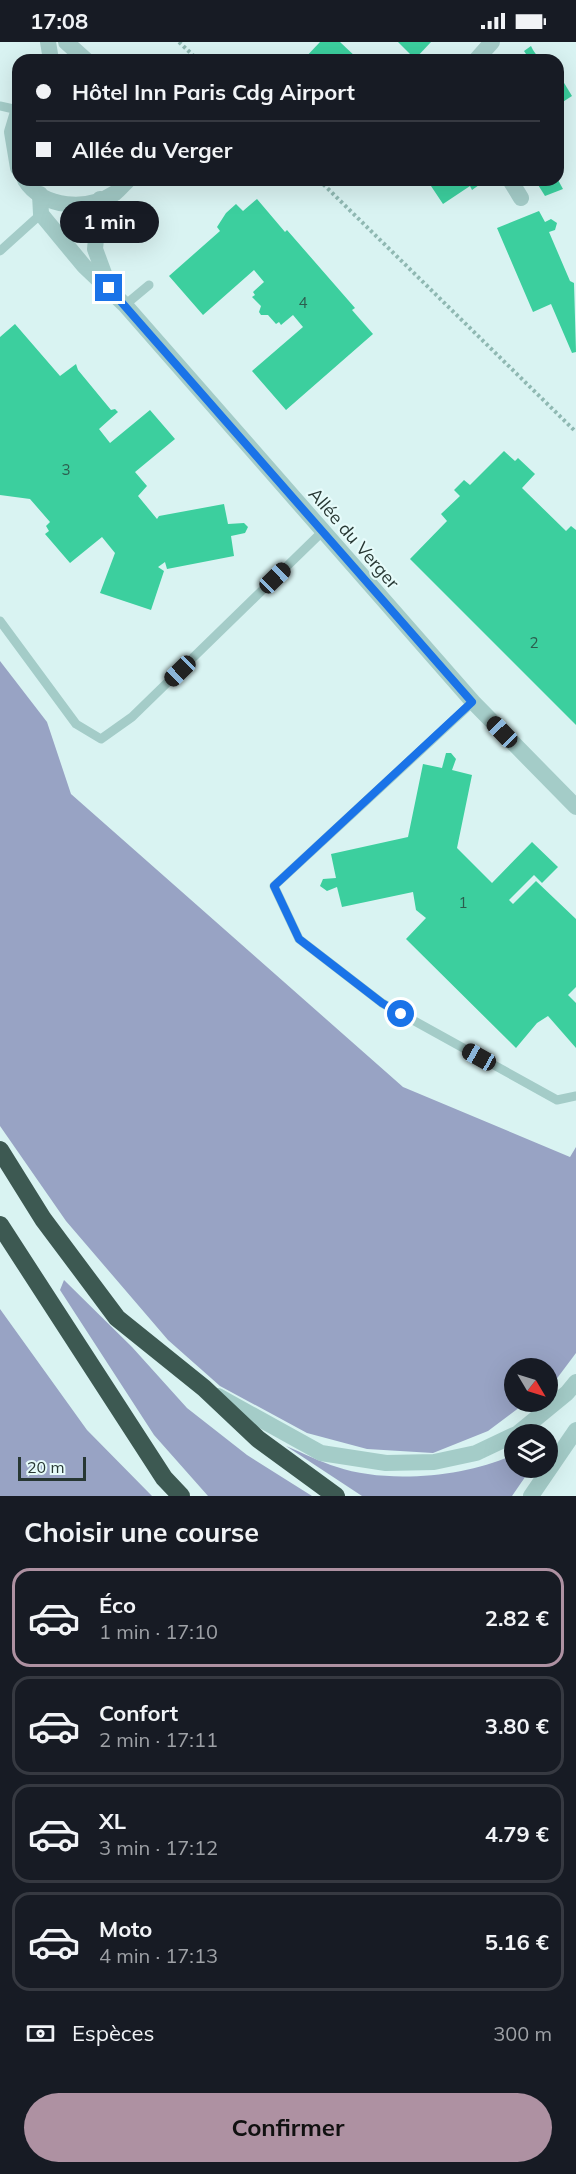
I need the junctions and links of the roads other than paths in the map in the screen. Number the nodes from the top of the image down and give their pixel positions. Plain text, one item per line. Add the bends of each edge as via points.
1 (66, 42) edge
2 (492, 42) edge
3 (79, 54) edge
4 (481, 54) edge
5 (32, 186) edge
6 (122, 186) edge
7 (514, 186) edge
8 (40, 194) junction
9 (521, 198) dead end
10 (100, 199) junction
11 (41, 214) junction
12 (0, 251) edge
13 (149, 285) dead end
14 (109, 288) junction
15 (125, 306) junction
16 (322, 532) junction
17 (0, 621) edge
18 (472, 702) junction
19 (576, 807) edge
20 (576, 1096) edge
21 (0, 1150) edge
22 (0, 1225) edge
23 (576, 1382) edge
24 (204, 1388) junction
25 (529, 1424) edge
26 (576, 1430) edge
27 (504, 1440) edge
28 (181, 1496) edge
29 (336, 1496) edge
30 (531, 1496) edge

1 - 3 street
2 - 4 street
5 - 8 street
6 - 10 street
7 - 9 street
8 - 10 street via 62,204 84,205
8 - 11 street
10 - 14 street, Allée du Verger via 95,249
11 - 12 lane
11 - 14 street, Allée du Verger via 84,266
13 - 15 lane
14 - 15 street, Allée du Verger
15 - 16 street, Allée du Verger
16 - 17 lane via 132,717 101,739 76,724
16 - 18 street, Allée du Verger
18 - 19 street, Allée du Verger
18 - 20 lane via 274,886 299,939 382,1003 557,1100
21 - 24 highway via 43,1219 117,1318
22 - 28 highway via 164,1478
23 - 25 street
24 - 27 street via 321,1453 386,1463 434,1462 476,1453
24 - 29 highway via 258,1438
26 - 30 street

